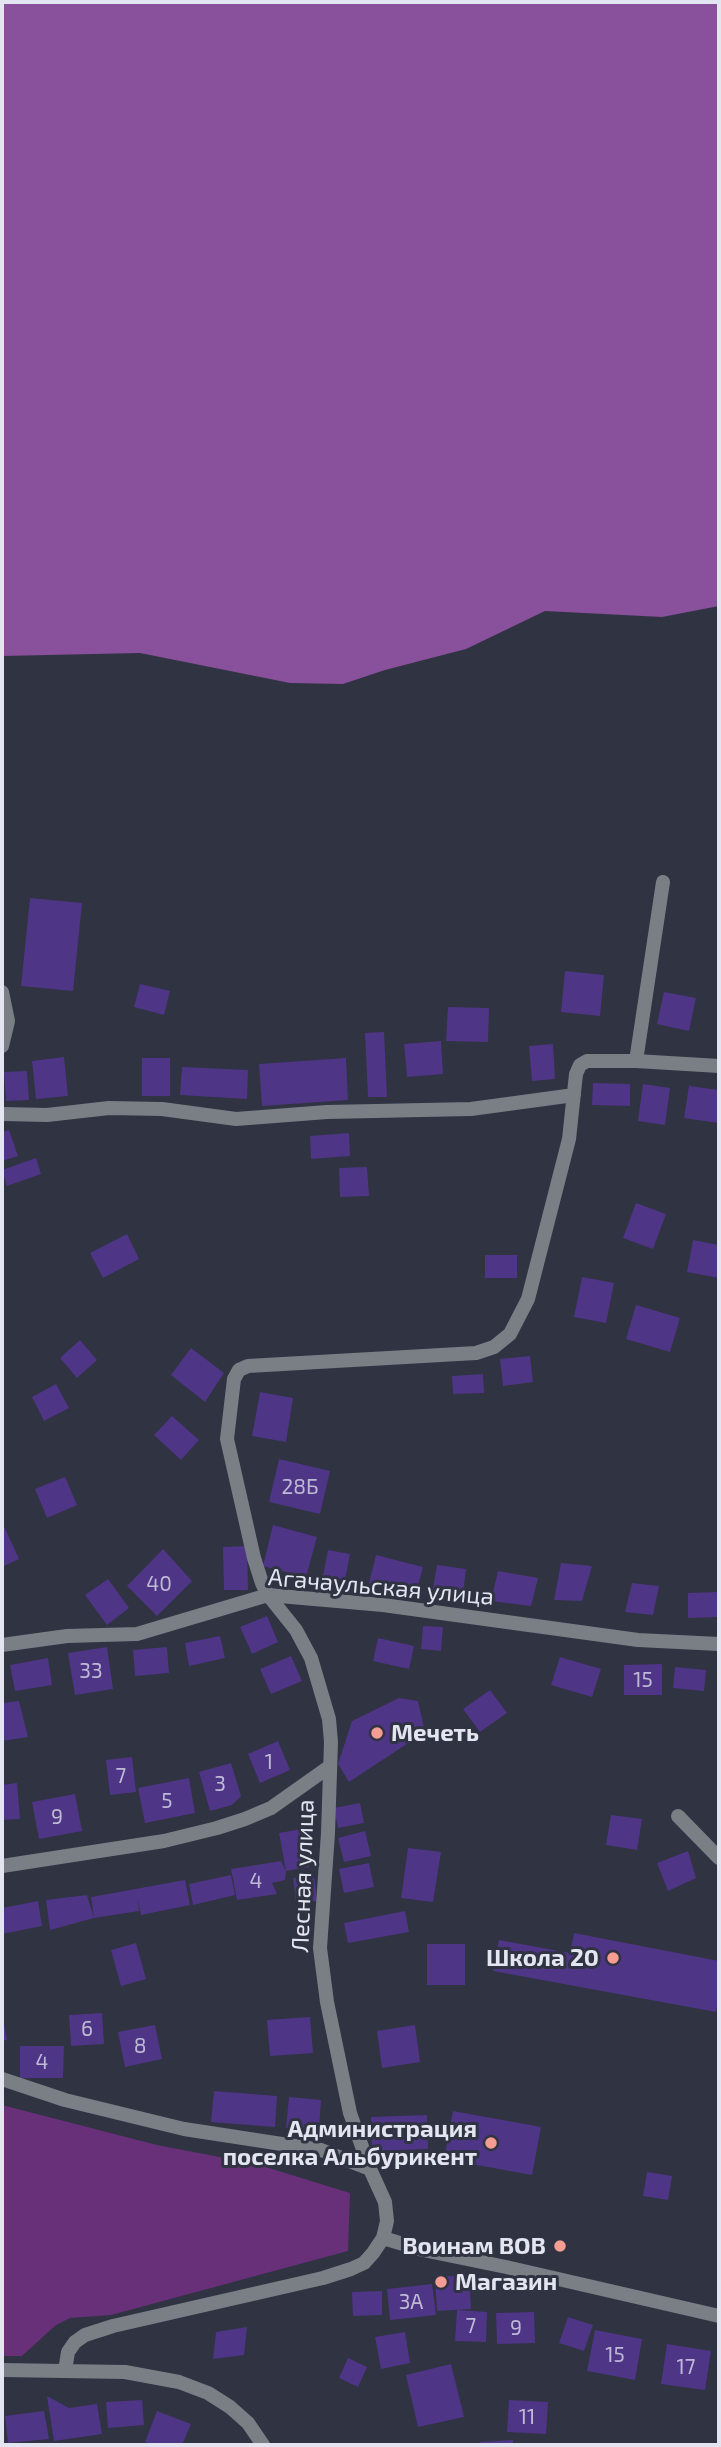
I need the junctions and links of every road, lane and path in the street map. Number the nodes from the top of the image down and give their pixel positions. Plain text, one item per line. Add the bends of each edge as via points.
1 (663, 882) dead end
2 (2, 992) edge
3 (2, 1046) edge
4 (636, 1061) junction
5 (719, 1066) edge
6 (574, 1095) junction
7 (2, 1114) edge
8 (268, 1595) junction
9 (2, 1644) edge
10 (719, 1644) edge
11 (329, 1767) junction
12 (678, 1816) dead end
13 (719, 1858) edge
14 (2, 1866) edge
15 (2, 2079) edge
16 (370, 2169) junction
17 (383, 2238) junction
18 (719, 2316) edge
19 (2, 2370) edge
20 (65, 2371) junction
21 (263, 2445) edge

1 - 4 street
2 - 3 street via 8,1021
4 - 5 street
4 - 6 street, Лесная улица via 587,1061 576,1074
6 - 7 street via 471,1109 236,1119 162,1109
6 - 8 street, Лесная улица via 552,1210 528,1299 510,1334 494,1347 476,1353 248,1366 234,1378 227,1439 254,1558
8 - 9 street, Агачаульская улица via 137,1634
8 - 10 street, Агачаульская улица via 383,1605 639,1640
8 - 11 street, Лесная улица via 296,1630 310,1658 329,1719
11 - 14 street via 271,1808 217,1828 164,1841
11 - 16 street, Лесная улица via 320,1948 350,2113
12 - 13 street
15 - 16 street via 65,2100 184,2129 321,2150
16 - 17 street, Лесная улица via 385,2202
17 - 18 street
17 - 20 street via 364,2263 351,2269 85,2335 68,2352
19 - 20 street
20 - 21 street via 125,2372 179,2382 230,2407

